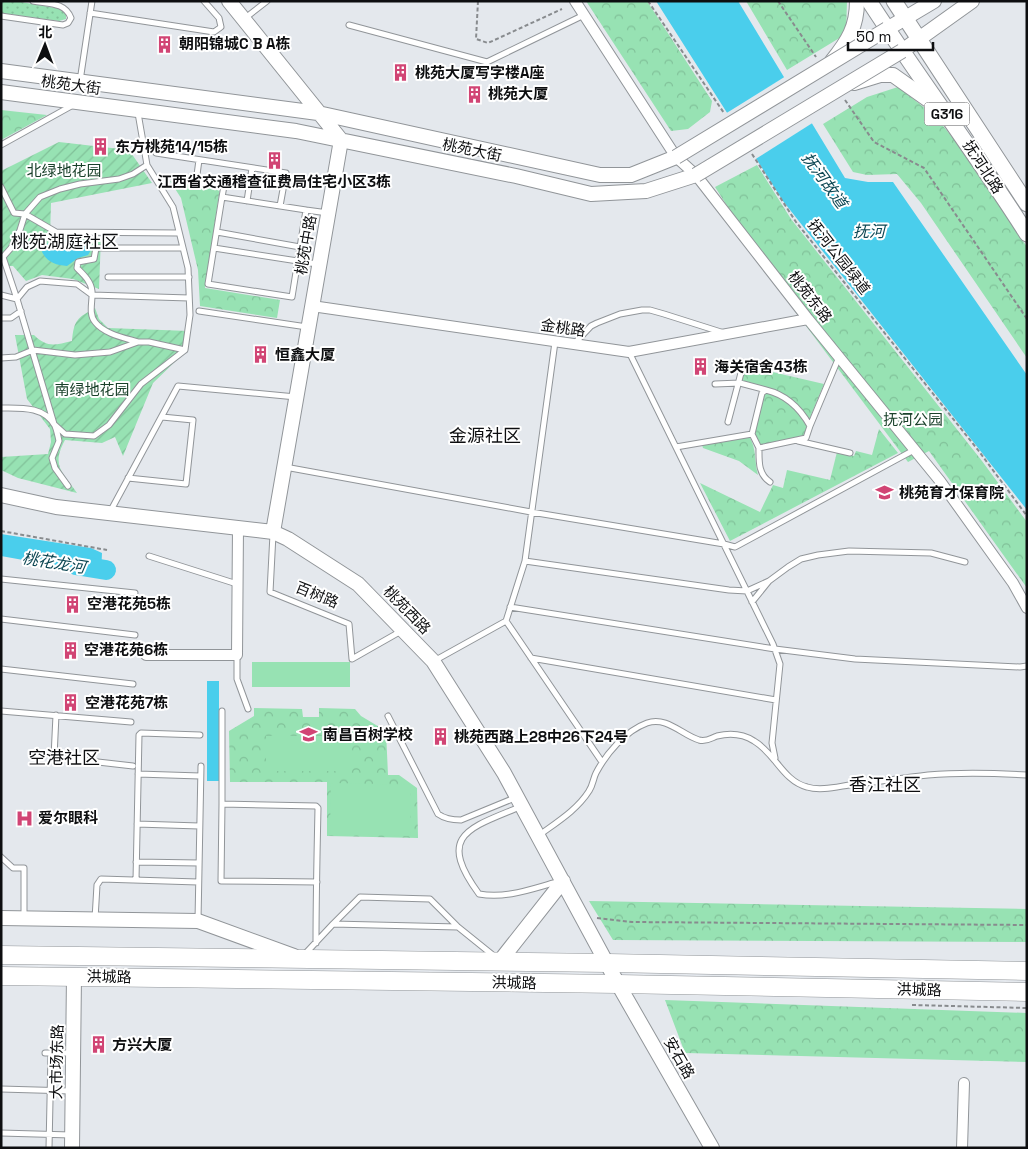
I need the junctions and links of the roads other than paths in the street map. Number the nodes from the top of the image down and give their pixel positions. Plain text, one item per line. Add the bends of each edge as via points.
1 (33, 1) edge
2 (92, 1) edge
3 (204, 1) edge
4 (229, 1) edge
5 (267, 1) edge
6 (576, 1) edge
7 (869, 1) edge
8 (894, 1) edge
9 (934, 1) edge
10 (972, 1) edge
11 (857, 7) edge
12 (90, 13) junction
13 (584, 14) junction
14 (1, 16) edge
15 (906, 18) junction
16 (243, 19) junction
17 (349, 24) dead end
18 (888, 29) junction
19 (919, 39) junction
20 (902, 51) junction
21 (824, 64) junction
22 (1, 71) edge
23 (80, 82) junction
24 (844, 90) junction
25 (1, 92) edge
26 (78, 102) junction
27 (137, 110) junction
28 (318, 113) junction
29 (947, 114) junction
30 (341, 140) junction
31 (1, 145) edge
32 (156, 153) dead end
33 (676, 157) junction
34 (199, 160) junction
35 (147, 165) junction
36 (252, 168) junction
37 (696, 175) junction
38 (1, 187) edge
39 (222, 197) junction
40 (248, 200) junction
41 (1027, 204) edge
42 (280, 206) junction
43 (306, 210) junction
44 (328, 213) junction
45 (25, 214) junction
46 (216, 232) junction
47 (179, 233) junction
48 (1027, 234) edge
49 (300, 247) junction
50 (183, 248) junction
51 (214, 248) junction
52 (2, 257) edge
53 (298, 261) junction
54 (319, 264) junction
55 (108, 276) dead end
56 (189, 277) junction
57 (1, 295) edge
58 (92, 295) junction
59 (189, 298) junction
60 (18, 299) junction
61 (312, 306) junction
62 (21, 311) junction
63 (199, 311) dead end
64 (1, 318) edge
65 (808, 319) junction
66 (308, 327) junction
67 (729, 334) junction
68 (138, 342) junction
69 (555, 342) junction
70 (574, 344) junction
71 (33, 350) junction
72 (185, 350) junction
73 (629, 352) junction
74 (839, 357) junction
75 (1, 358) edge
76 (741, 373) dead end
77 (715, 384) dead end
78 (738, 384) junction
79 (766, 390) junction
80 (296, 397) junction
81 (1, 408) edge
82 (162, 417) junction
83 (728, 422) dead end
84 (54, 424) junction
85 (810, 426) junction
86 (752, 434) junction
87 (795, 440) junction
88 (676, 447) junction
89 (759, 448) junction
90 (914, 450) junction
91 (850, 453) dead end
92 (284, 467) junction
93 (128, 478) junction
94 (770, 482) dead end
95 (68, 486) dead end
96 (1, 495) edge
97 (531, 512) junction
98 (109, 513) junction
99 (238, 528) junction
100 (273, 532) junction
101 (724, 544) junction
102 (149, 556) dead end
103 (525, 561) junction
104 (964, 562) dead end
105 (1, 578) edge
106 (770, 581) junction
107 (238, 584) junction
108 (747, 591) junction
109 (135, 593) dead end
110 (752, 602) junction
111 (510, 607) junction
112 (1027, 608) edge
113 (1, 620) edge
114 (506, 621) junction
115 (404, 630) junction
116 (134, 634) dead end
117 (775, 649) junction
118 (146, 655) dead end
119 (237, 655) junction
120 (531, 658) junction
121 (433, 661) junction
122 (1027, 666) edge
123 (1, 669) edge
124 (133, 684) dead end
125 (776, 700) junction
126 (248, 708) dead end
127 (1, 711) edge
128 (222, 711) dead end
129 (56, 716) junction
130 (388, 716) dead end
131 (131, 722) dead end
132 (200, 735) dead end
133 (602, 762) junction
134 (133, 766) dead end
135 (200, 766) dead end
136 (782, 770) junction
137 (138, 774) junction
138 (1027, 775) edge
139 (200, 776) junction
140 (519, 802) junction
141 (222, 804) junction
142 (137, 824) junction
143 (199, 826) junction
144 (538, 836) junction
145 (1, 857) edge
146 (136, 862) junction
147 (199, 863) junction
148 (136, 880) junction
149 (563, 881) junction
150 (198, 882) junction
151 (317, 882) junction
152 (1, 918) edge
153 (24, 918) junction
154 (95, 919) junction
155 (198, 921) junction
156 (333, 924) junction
157 (458, 927) junction
158 (316, 943) junction
159 (1, 955) edge
160 (301, 959) junction
161 (500, 961) junction
162 (608, 963) junction
163 (1027, 971) edge
164 (1, 976) edge
165 (74, 976) junction
166 (618, 984) junction
167 (1027, 992) edge
168 (73, 1053) junction
169 (964, 1083) dead end
170 (1, 1089) edge
171 (50, 1090) junction
172 (73, 1090) junction
173 (1, 1133) edge
174 (50, 1134) junction
175 (72, 1141) edge
176 (49, 1148) edge
177 (712, 1148) edge
178 (962, 1148) edge

1 - 14 lane via 61,6 69,11 71,18 63,25
2 - 12 lane
3 - 12 lane via 219,18 221,27 214,32
4 - 16 main road
5 - 16 lane
6 - 13 street, 桃苑东路
7 - 18 main road, 抚河北路 / G316
8 - 15 main road, 抚河北路 / G316
9 - 15 main road, 桃苑大街
10 - 19 main road, 桃苑大街
11 - 21 main road via 855,25 844,46
12 - 23 lane
13 - 17 lane via 488,62
13 - 33 street, 桃苑东路
15 - 18 main road, 桃苑大街
15 - 19 main road, 抚河北路 / G316
16 - 28 main road
18 - 20 main road, 抚河北路 / G316
18 - 21 main road, 桃苑大街, bridge
19 - 20 main road, 桃苑大街
19 - 41 main road, 抚河北路 / G316
20 - 24 main road, 桃苑大街, bridge
20 - 29 main road, 抚河北路 / G316
21 - 33 main road, 桃苑大街, bridge
22 - 23 main road, 桃苑大街
23 - 28 main road, 桃苑大街
24 - 29 main road, bridge via 880,75 893,76
24 - 37 main road, 桃苑大街, bridge
25 - 26 main road, 桃苑大街
26 - 27 main road, 桃苑大街
26 - 31 lane
27 - 30 main road, 桃苑大街
27 - 35 lane
28 - 30 main road
28 - 33 main road, 桃苑大街 via 600,175 631,175
29 - 48 main road, 抚河北路 / G316
30 - 37 main road, 桃苑大街 via 591,194 646,191
30 - 44 main road, 桃苑中路
32 - 34 lane
33 - 37 street, 桃苑东路
34 - 36 lane
34 - 39 lane via 196,182 224,186
35 - 45 lane via 120,179 80,184 40,197
35 - 47 lane via 173,207
36 - 40 lane
36 - 42 lane via 286,173
37 - 65 street, 桃苑东路
38 - 45 lane via 14,213
39 - 40 lane
39 - 46 lane
40 - 42 lane
42 - 43 lane
43 - 44 lane
43 - 49 lane
44 - 54 main road, 桃苑中路
45 - 47 lane via 56,232
45 - 52 lane via 11,248
46 - 49 lane
46 - 51 lane
47 - 50 lane
49 - 53 lane
50 - 56 lane
50 - 58 lane via 96,248 94,259 78,262 77,268 89,281
51 - 53 lane
51 - 53 lane via 208,284 218,286 292,297
52 - 60 lane
53 - 54 lane
54 - 61 main road, 桃苑中路
55 - 56 lane
56 - 59 lane
57 - 60 lane
58 - 59 lane
58 - 60 lane via 77,284 40,281 27,286
58 - 68 lane via 91,310 95,322 107,331
59 - 72 lane
60 - 62 lane
61 - 66 main road, 桃苑中路
61 - 69 street, 金桃路
62 - 64 lane via 11,318
62 - 71 lane
63 - 66 lane
65 - 67 street, 金桃路
65 - 74 street, 桃苑东路
66 - 80 main road, 桃苑中路
67 - 70 lane via 642,310 620,314 591,326
67 - 73 street, 金桃路
68 - 71 lane via 110,352 75,355
68 - 72 lane
69 - 70 street, 金桃路
69 - 97 lane
70 - 73 street, 金桃路
71 - 75 lane via 16,357
71 - 84 lane
72 - 84 lane via 141,384 109,425 94,436 65,434
73 - 88 lane
74 - 85 lane
74 - 90 street, 桃苑东路
76 - 78 lane
77 - 78 lane
78 - 79 lane
78 - 83 lane
79 - 85 lane via 780,394 794,405
79 - 86 lane via 762,393
80 - 82 lane via 178,386
80 - 92 main road, 桃苑中路
81 - 84 lane via 31,408
82 - 93 lane
82 - 93 lane via 193,420 186,484
84 - 95 lane via 60,441 52,458
85 - 87 lane via 806,438
86 - 88 lane
86 - 89 lane
87 - 89 lane
87 - 91 lane
88 - 101 lane
89 - 94 lane via 759,465 765,479
90 - 101 lane via 735,547
90 - 112 street, 桃苑东路 via 1013,583
92 - 97 lane
92 - 100 main road, 桃苑中路
93 - 98 lane
96 - 98 main road, 桃苑西路 via 56,507
97 - 101 lane
97 - 103 lane
98 - 99 main road, 桃苑西路
99 - 100 main road, 桃苑西路
99 - 107 street
100 - 115 main road, 桃苑西路 via 358,584
100 - 115 lane, 百树路 via 270,592 349,624 352,659
101 - 108 lane
102 - 107 lane
103 - 108 lane
103 - 111 lane
104 - 106 lane via 931,554 849,551 801,559
105 - 109 lane
106 - 108 lane
106 - 110 lane
107 - 119 street
108 - 110 lane
110 - 117 lane
111 - 114 lane
111 - 117 lane
113 - 116 lane
114 - 120 lane
114 - 121 lane
115 - 121 main road, 桃苑西路
117 - 122 lane via 855,659
117 - 125 lane via 780,664
118 - 119 street
119 - 126 lane via 237,679
120 - 125 lane
120 - 133 lane
121 - 140 main road, 桃苑西路
123 - 124 lane
125 - 136 lane via 773,755
127 - 129 lane
128 - 141 lane
129 - 131 lane
129 - 134 lane via 54,757
130 - 140 lane via 438,814 461,820
132 - 137 lane via 140,734
133 - 136 lane via 633,732 648,723 658,722 671,725 698,740 733,734 746,736 766,750
133 - 144 lane via 590,790 572,811
135 - 139 lane
136 - 138 lane via 796,783 809,788 929,775 982,772
137 - 139 lane
137 - 142 lane
139 - 143 lane
140 - 144 main road, 桃苑西路
140 - 149 lane via 468,831 460,843 458,854 472,885 479,894 492,896
141 - 151 lane via 316,806
141 - 151 lane via 221,881
142 - 143 lane
142 - 146 lane
143 - 147 lane
144 - 149 main road, 桃苑西路
145 - 153 lane via 13,868 24,868
146 - 147 lane
146 - 148 lane
147 - 150 lane
148 - 150 lane
148 - 154 lane via 101,880 97,885
149 - 161 main road
149 - 162 main road, 桃苑西路
150 - 155 lane
151 - 158 lane
152 - 153 main road
153 - 154 main road
154 - 155 main road
155 - 160 main road
156 - 157 lane
156 - 157 lane via 360,897 430,900
156 - 158 lane
157 - 161 lane
158 - 160 lane
159 - 160 highway, 洪城路
160 - 161 highway, 洪城路
161 - 162 highway, 洪城路
162 - 163 highway, 洪城路
162 - 166 main road, 桃苑西路
164 - 165 highway, 洪城路
165 - 166 highway, 洪城路
165 - 168 main road, 大市场东路
166 - 167 highway, 洪城路
166 - 177 main road, 安石路
168 - 171 lane via 48,1053
168 - 172 main road, 大市场东路
169 - 178 street
170 - 171 lane
171 - 172 lane
171 - 174 lane
172 - 175 main road, 大市场东路
173 - 174 lane
174 - 175 lane
174 - 176 lane

